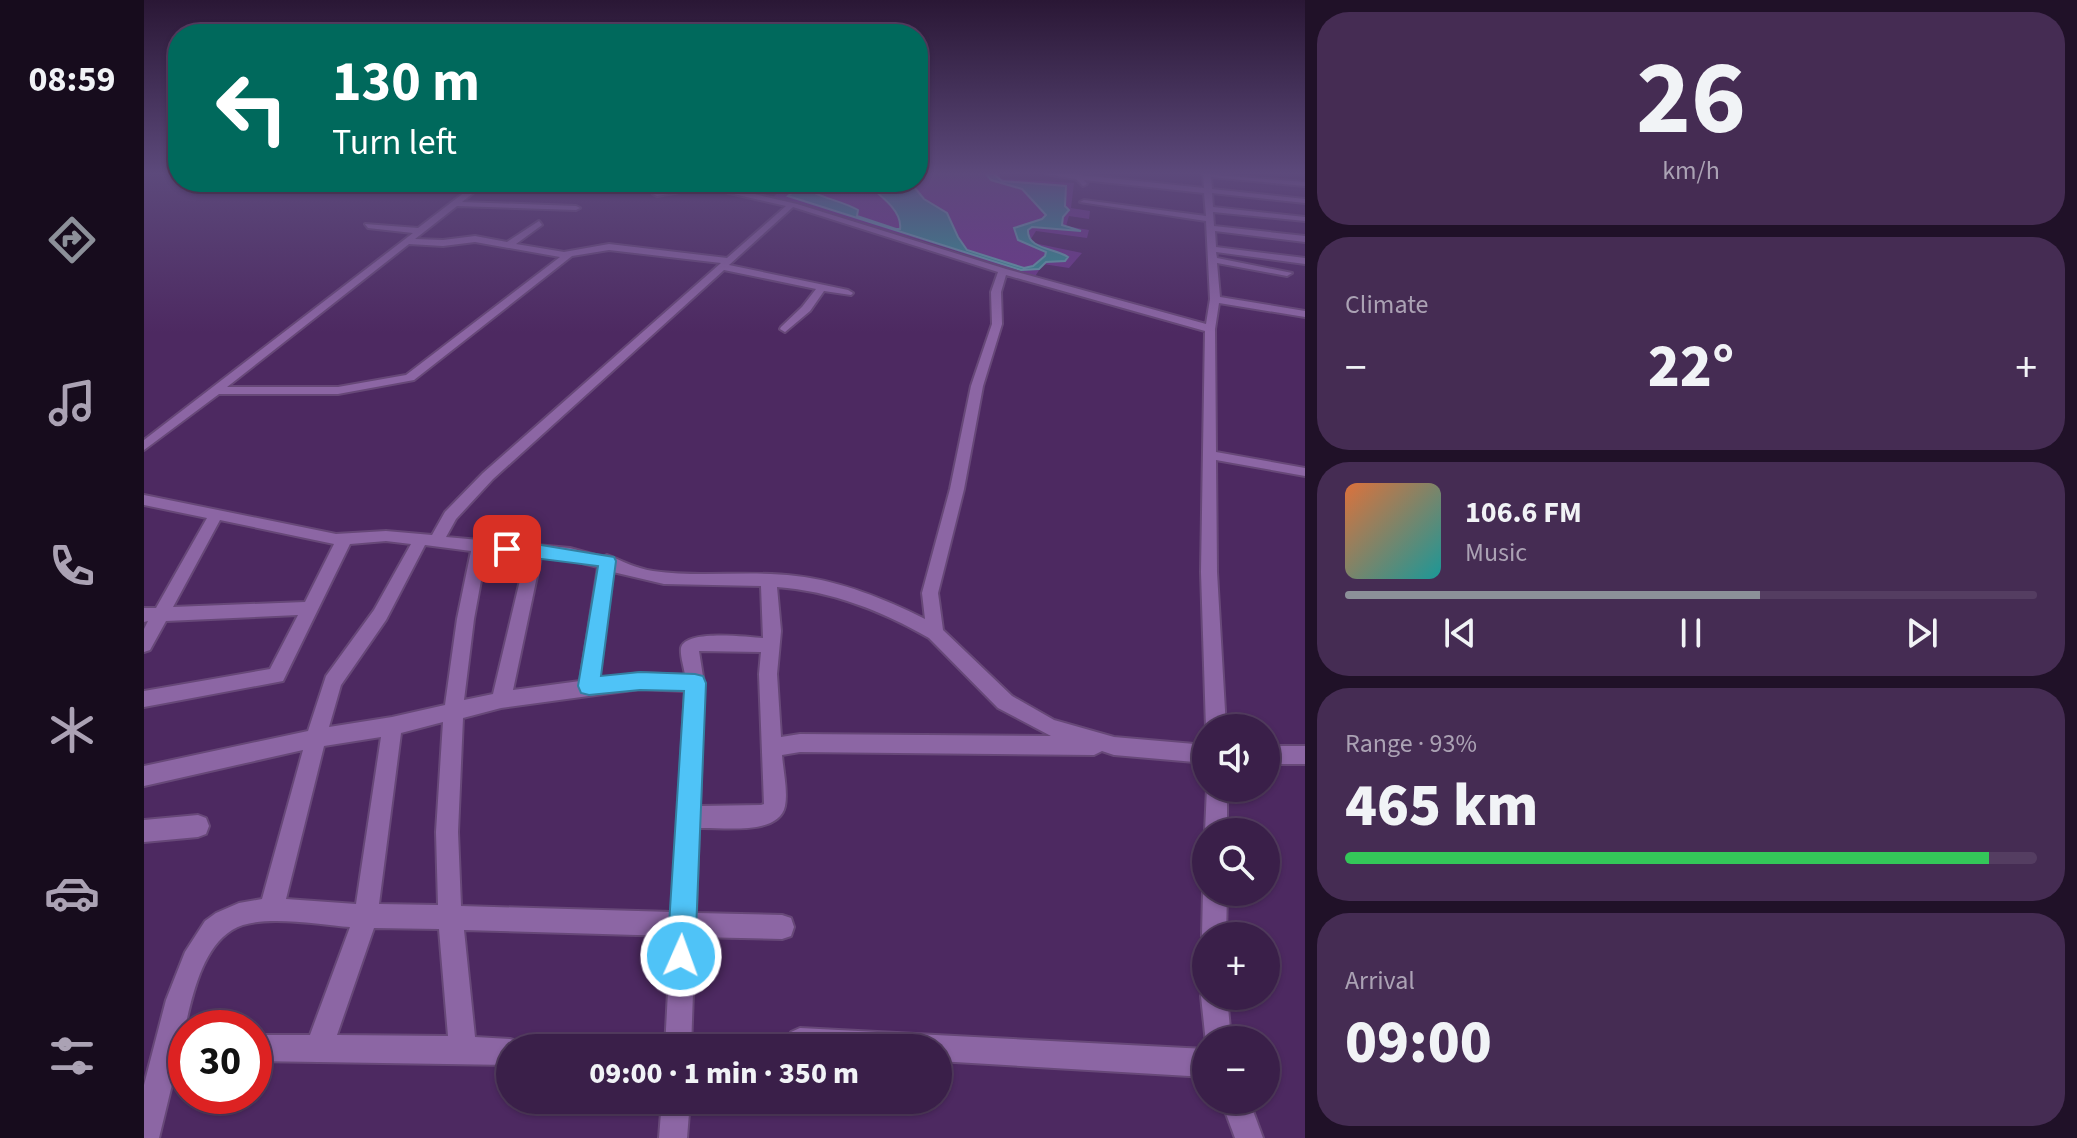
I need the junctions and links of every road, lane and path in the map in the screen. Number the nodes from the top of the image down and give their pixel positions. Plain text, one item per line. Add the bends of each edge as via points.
1 (380, 227) edge
2 (425, 227) edge
3 (533, 227) edge
4 (767, 227) edge
5 (862, 227) edge
6 (1210, 227) edge
7 (1266, 227) edge
8 (420, 231) junction
9 (1305, 239) edge
10 (407, 241) junction
11 (509, 245) junction
12 (569, 254) junction
13 (1212, 255) junction
14 (1305, 261) edge
15 (727, 264) junction
16 (1003, 271) junction
17 (1287, 273) dead end
18 (822, 287) junction
19 (848, 293) dead end
20 (1215, 299) junction
21 (1305, 314) edge
22 (785, 329) dead end
23 (1210, 329) junction
24 (214, 390) junction
25 (144, 446) edge
26 (1211, 455) junction
27 (1305, 472) edge
28 (144, 500) edge
29 (216, 514) junction
30 (345, 538) junction
31 (428, 540) junction
32 (479, 549) junction
33 (535, 550) junction
34 (607, 561) junction
35 (769, 582) junction
36 (310, 608) junction
37 (152, 615) edge
38 (935, 633) junction
39 (144, 645) edge
40 (771, 645) junction
41 (695, 683) junction
42 (589, 686) junction
43 (144, 699) edge
44 (501, 700) junction
45 (455, 712) junction
46 (1215, 714) edge
47 (392, 726) junction
48 (316, 738) junction
49 (1114, 746) junction
50 (772, 747) junction
51 (1192, 753) edge
52 (1280, 755) edge
53 (1305, 755) edge
54 (144, 776) edge
55 (689, 817) junction
56 (198, 826) dead end
57 (144, 831) edge
58 (271, 911) junction
59 (366, 916) junction
60 (451, 916) junction
61 (682, 925) junction
62 (782, 927) dead end
63 (177, 1010) edge
64 (678, 1034) edge
65 (272, 1048) edge
66 (319, 1048) junction
67 (952, 1049) edge
68 (463, 1050) junction
69 (496, 1051) edge
70 (1192, 1062) edge
71 (168, 1073) edge
72 (675, 1114) edge
73 (1240, 1114) edge
74 (145, 1138) edge
75 (673, 1138) edge
76 (1249, 1138) edge

1 - 8 street
2 - 8 street
3 - 11 street
4 - 15 street
5 - 16 street
6 - 13 street
7 - 9 street
8 - 10 street
10 - 11 street via 475,239
10 - 24 street
11 - 12 street
12 - 15 street via 600,247
12 - 24 street via 410,378 344,390
13 - 14 street
13 - 17 street
13 - 20 street
15 - 18 street
15 - 31 street via 488,476
16 - 23 street
16 - 38 street via 996,292 997,324 977,386 930,593
18 - 19 street
18 - 22 street
20 - 21 street
20 - 23 street
23 - 26 street
24 - 25 street
26 - 27 street
26 - 46 street
28 - 29 street
29 - 30 street
29 - 37 street
30 - 31 street
30 - 36 street
31 - 32 street
31 - 48 street via 333,682
32 - 33 street
32 - 45 street via 464,619
33 - 34 street
33 - 44 street
34 - 35 street via 661,578
34 - 42 street
35 - 38 street via 842,593
35 - 40 street
36 - 37 street
36 - 43 street via 276,676
37 - 39 street
38 - 49 street via 1005,702 1049,727
40 - 41 street via 697,643 690,648
40 - 50 street
41 - 42 street
41 - 55 street
42 - 44 street
44 - 45 street
45 - 47 street
45 - 60 street via 447,834
47 - 48 street
47 - 59 street
48 - 54 street
48 - 58 street
49 - 50 street
49 - 51 street
50 - 55 street via 772,811 763,816
52 - 53 street
55 - 61 street
56 - 57 street
58 - 59 street
58 - 63 street via 233,917 207,934
59 - 60 street
59 - 66 street
60 - 61 street
60 - 68 street
61 - 62 street
61 - 64 street
65 - 66 street
66 - 68 street
67 - 70 street
68 - 69 street
71 - 74 street
72 - 75 street
73 - 76 street

